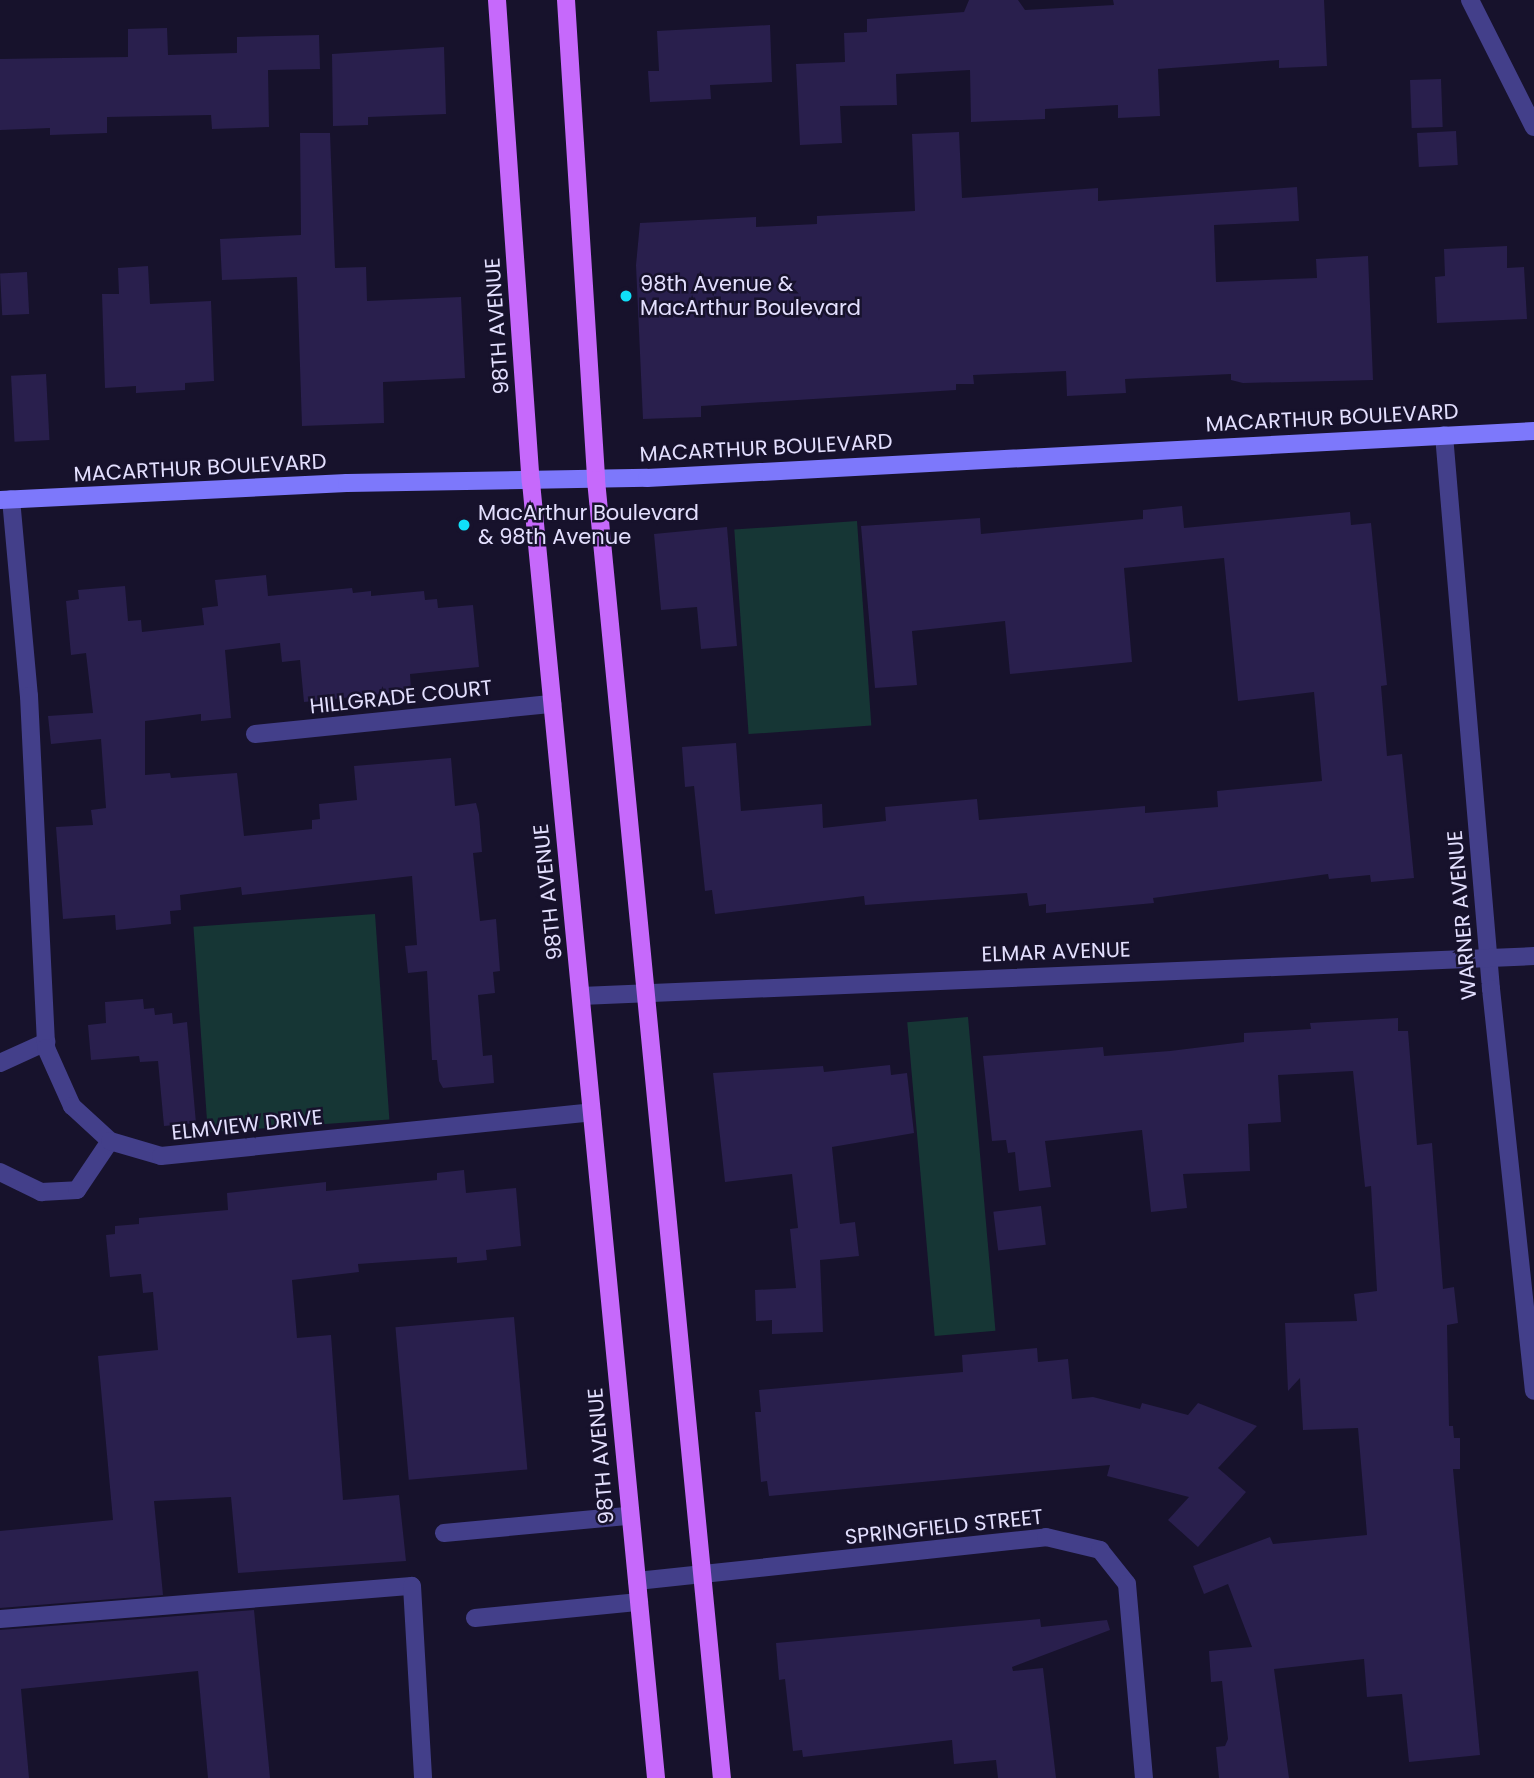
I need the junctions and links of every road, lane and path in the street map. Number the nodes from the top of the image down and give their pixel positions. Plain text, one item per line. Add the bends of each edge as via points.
1 (497, 0) edge
2 (566, 0) edge
3 (1470, 0) edge
4 (1534, 127) edge
5 (1534, 431) edge
6 (1444, 435) junction
7 (596, 480) junction
8 (531, 482) junction
9 (6, 499) edge
10 (552, 704) junction
11 (255, 734) dead end
12 (1534, 956) edge
13 (1489, 958) junction
14 (646, 991) junction
15 (581, 996) junction
16 (46, 1042) junction
17 (0, 1063) edge
18 (592, 1112) junction
19 (110, 1141) junction
20 (0, 1172) edge
21 (1534, 1391) edge
22 (629, 1516) junction
23 (444, 1533) dead end
24 (704, 1576) junction
25 (637, 1581) junction
26 (639, 1602) junction
27 (475, 1618) dead end
28 (0, 1619) edge
29 (423, 1778) edge
30 (656, 1778) edge
31 (722, 1778) edge
32 (1144, 1778) edge

1 - 8 main road, 98TH AVENUE
2 - 7 main road
3 - 4 street
5 - 6 main road, MACARTHUR BOULEVARD
6 - 7 main road, MACARTHUR BOULEVARD
6 - 13 street, WARNER AVENUE
7 - 8 main road, MACARTHUR BOULEVARD
7 - 14 main road
8 - 9 main road, MACARTHUR BOULEVARD via 347,483
8 - 10 main road, 98TH AVENUE
9 - 16 street, ELMVIEW DRIVE via 29,696
10 - 11 street, HILLGRADE COURT
10 - 15 main road, 98TH AVENUE
12 - 13 street, ELMAR AVENUE
13 - 14 street, ELMAR AVENUE
13 - 21 street, WARNER AVENUE
14 - 15 street, ELMAR AVENUE
14 - 24 main road
15 - 18 main road, 98TH AVENUE
16 - 17 street
16 - 19 street, ELMVIEW DRIVE via 72,1106
18 - 19 street, ELMVIEW DRIVE via 161,1156
18 - 22 main road, 98TH AVENUE
19 - 20 street via 77,1190 41,1192
22 - 23 street
22 - 25 main road, 98TH AVENUE
24 - 25 street, SPRINGFIELD STREET
24 - 31 main road
24 - 32 street, SPRINGFIELD STREET via 1046,1537 1100,1550 1127,1584
25 - 26 main road, 98TH AVENUE
26 - 27 street
26 - 30 main road, 98TH AVENUE
28 - 29 street via 412,1586

